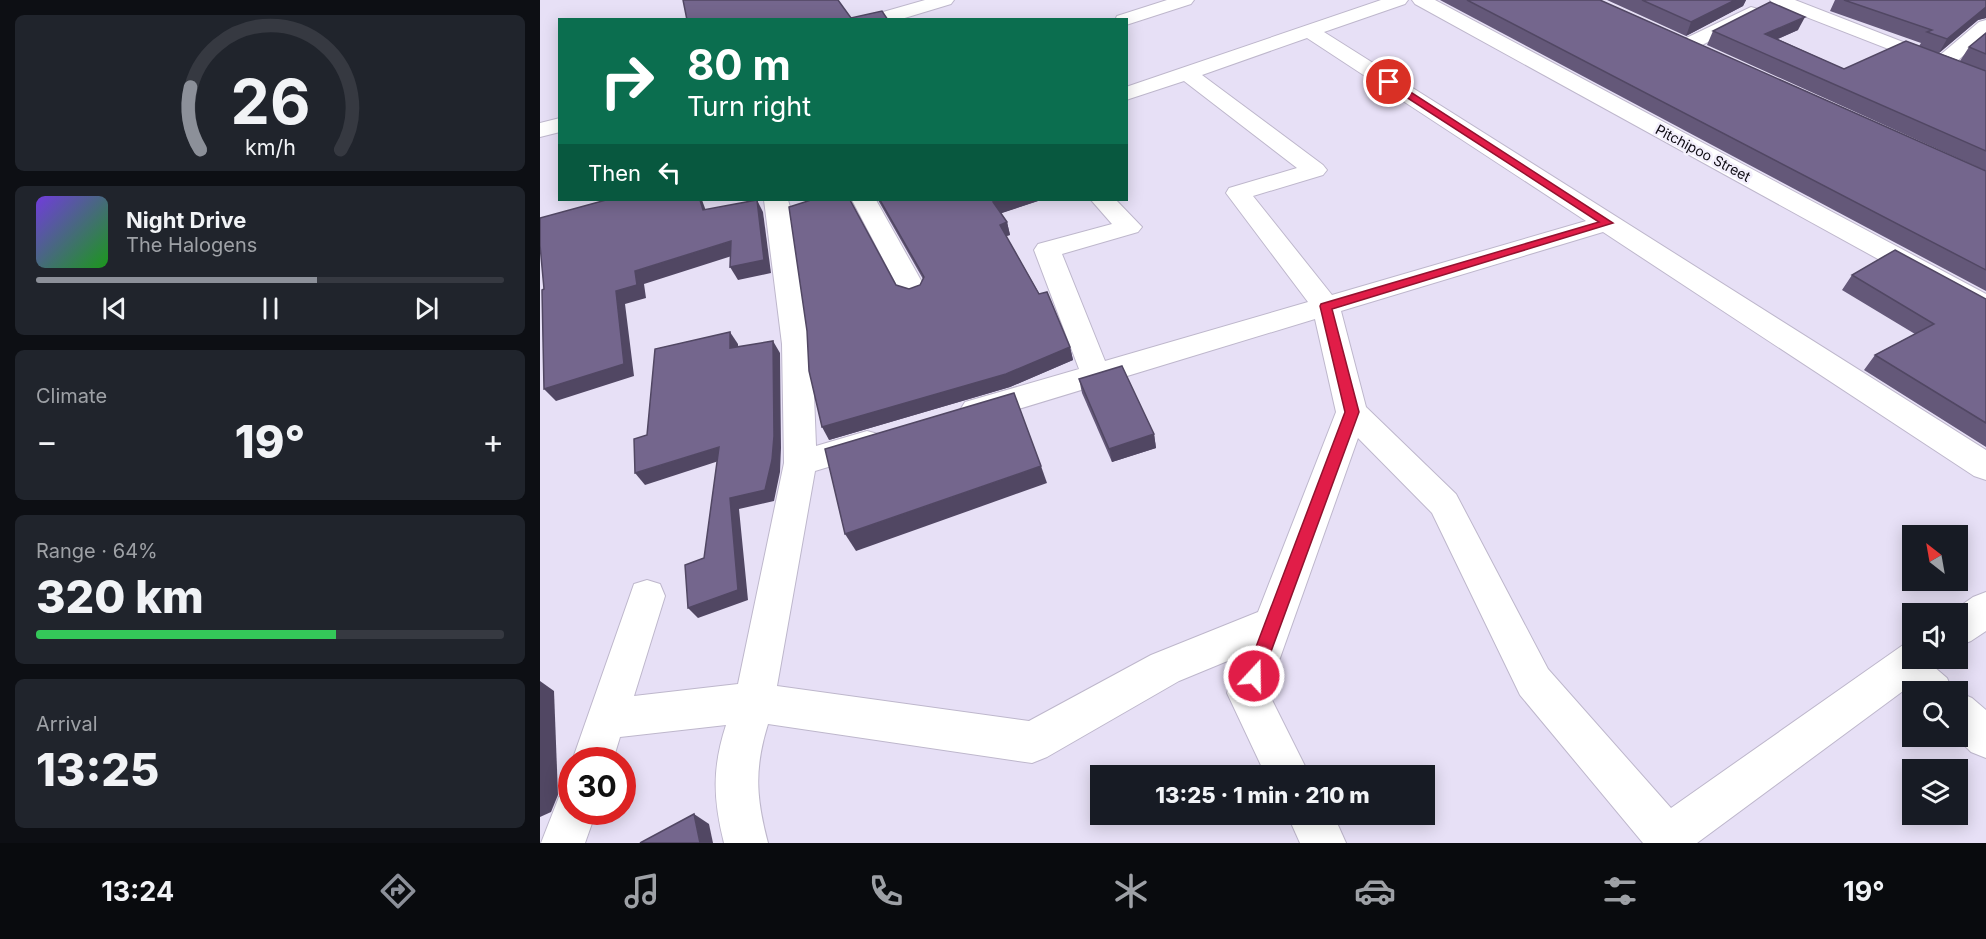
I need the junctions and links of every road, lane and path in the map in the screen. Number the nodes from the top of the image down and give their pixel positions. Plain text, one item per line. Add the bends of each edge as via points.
1 (945, 0) edge
2 (1185, 0) edge
3 (1399, 0) edge
4 (1421, 0) edge
5 (1777, 0) edge
6 (883, 18) edge
7 (1128, 19) edge
8 (1986, 26) edge
9 (1310, 31) junction
10 (1667, 36) edge
11 (1688, 45) junction
12 (1709, 55) edge
13 (1942, 64) junction
14 (1187, 73) junction
15 (1986, 81) edge
16 (1128, 93) edge
17 (558, 125) edge
18 (540, 130) edge
19 (865, 201) edge
20 (1104, 201) edge
21 (786, 207) edge
22 (1607, 223) junction
23 (913, 291) edge
24 (1326, 306) junction
25 (1986, 306) edge
26 (1096, 375) junction
27 (1352, 412) junction
28 (948, 419) edge
29 (891, 436) edge
30 (800, 463) junction
31 (1986, 467) edge
32 (647, 596) dead end
33 (1986, 609) edge
34 (1968, 622) edge
35 (1273, 624) junction
36 (1918, 672) edge
37 (754, 702) junction
38 (606, 719) junction
39 (1968, 721) edge
40 (1986, 736) edge
41 (596, 747) edge
42 (1283, 765) edge
43 (569, 825) edge
44 (1315, 825) edge
45 (1669, 840) edge
46 (563, 843) edge
47 (746, 843) edge
48 (1324, 843) edge

1 - 6 street
2 - 7 street
3 - 9 street
4 - 25 street, Pitchipoo Street
5 - 11 street
5 - 13 street
8 - 13 street
9 - 14 street
9 - 22 street
10 - 11 street
11 - 12 street
13 - 15 street
14 - 16 street
14 - 24 street via 1315,170 1238,193
17 - 18 street
19 - 23 street
20 - 26 street via 1129,226 1047,250
21 - 30 street via 797,344
22 - 24 street
22 - 31 street
24 - 26 street
24 - 27 street
26 - 28 street
27 - 35 street
27 - 45 street via 1444,504 1534,682
29 - 30 street
30 - 37 street
32 - 38 street
33 - 34 street
35 - 37 street via 1165,668 1032,742
35 - 42 street via 1247,693
36 - 45 street
37 - 38 street
37 - 47 street via 738,753 737,807
38 - 41 street
39 - 40 street
43 - 46 street
44 - 48 street

